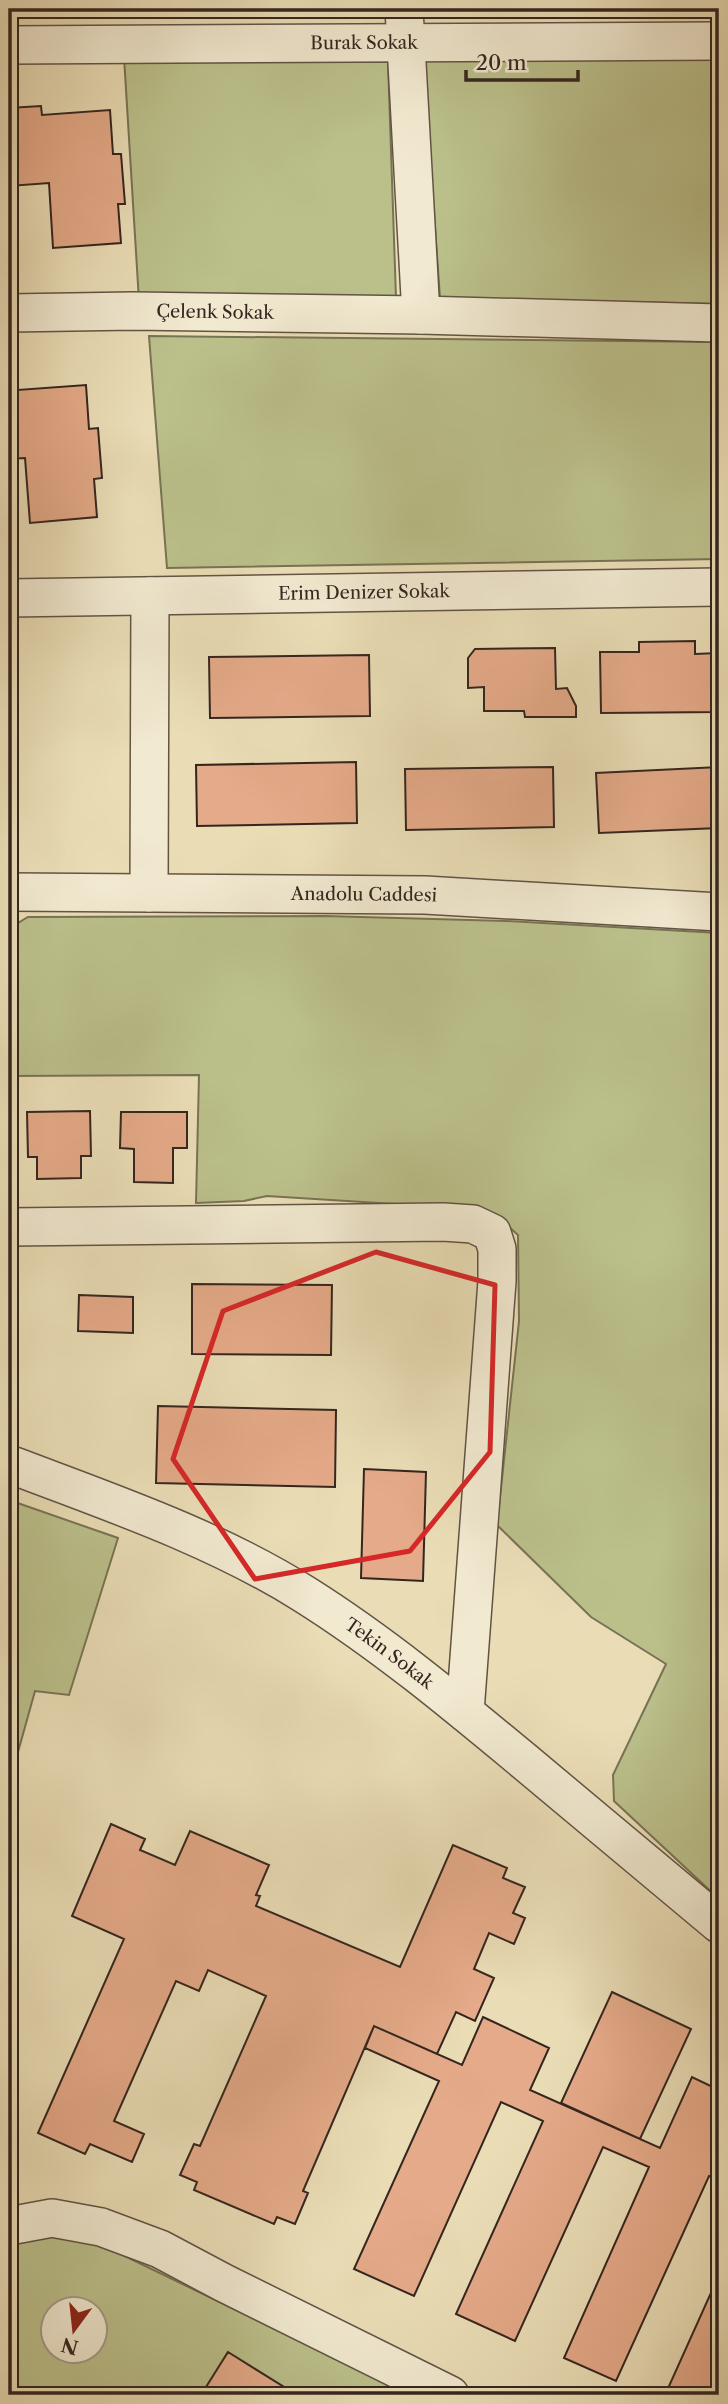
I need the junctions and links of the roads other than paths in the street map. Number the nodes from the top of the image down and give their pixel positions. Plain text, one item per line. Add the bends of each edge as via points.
1 (405, 26) edge
2 (719, 41) edge
3 (9, 46) edge
4 (9, 313) edge
5 (421, 315) junction
6 (719, 323) edge
7 (719, 587) edge
8 (150, 596) junction
9 (9, 598) edge
10 (9, 892) edge
11 (149, 893) junction
12 (719, 912) edge
13 (9, 1227) edge
14 (9, 1464) edge
15 (465, 1712) junction
16 (719, 1924) edge
17 (9, 2226) edge
18 (450, 2395) edge

1 - 2 street, Burak Sokak
1 - 3 street, Burak Sokak
1 - 5 street
4 - 5 street, Çelenk Sokak
5 - 6 street, Çelenk Sokak
7 - 8 street, Erim Denizer Sokak
8 - 9 street, Erim Denizer Sokak
8 - 11 street
10 - 11 street, Anadolu Caddesi
11 - 12 street, Anadolu Caddesi via 425,895
13 - 15 street via 443,1222 473,1224 492,1233 497,1281
14 - 15 street, Tekin Sokak via 146,1516 303,1593
15 - 16 street, Tekin Sokak
17 - 18 street via 52,2218 101,2227 160,2249

